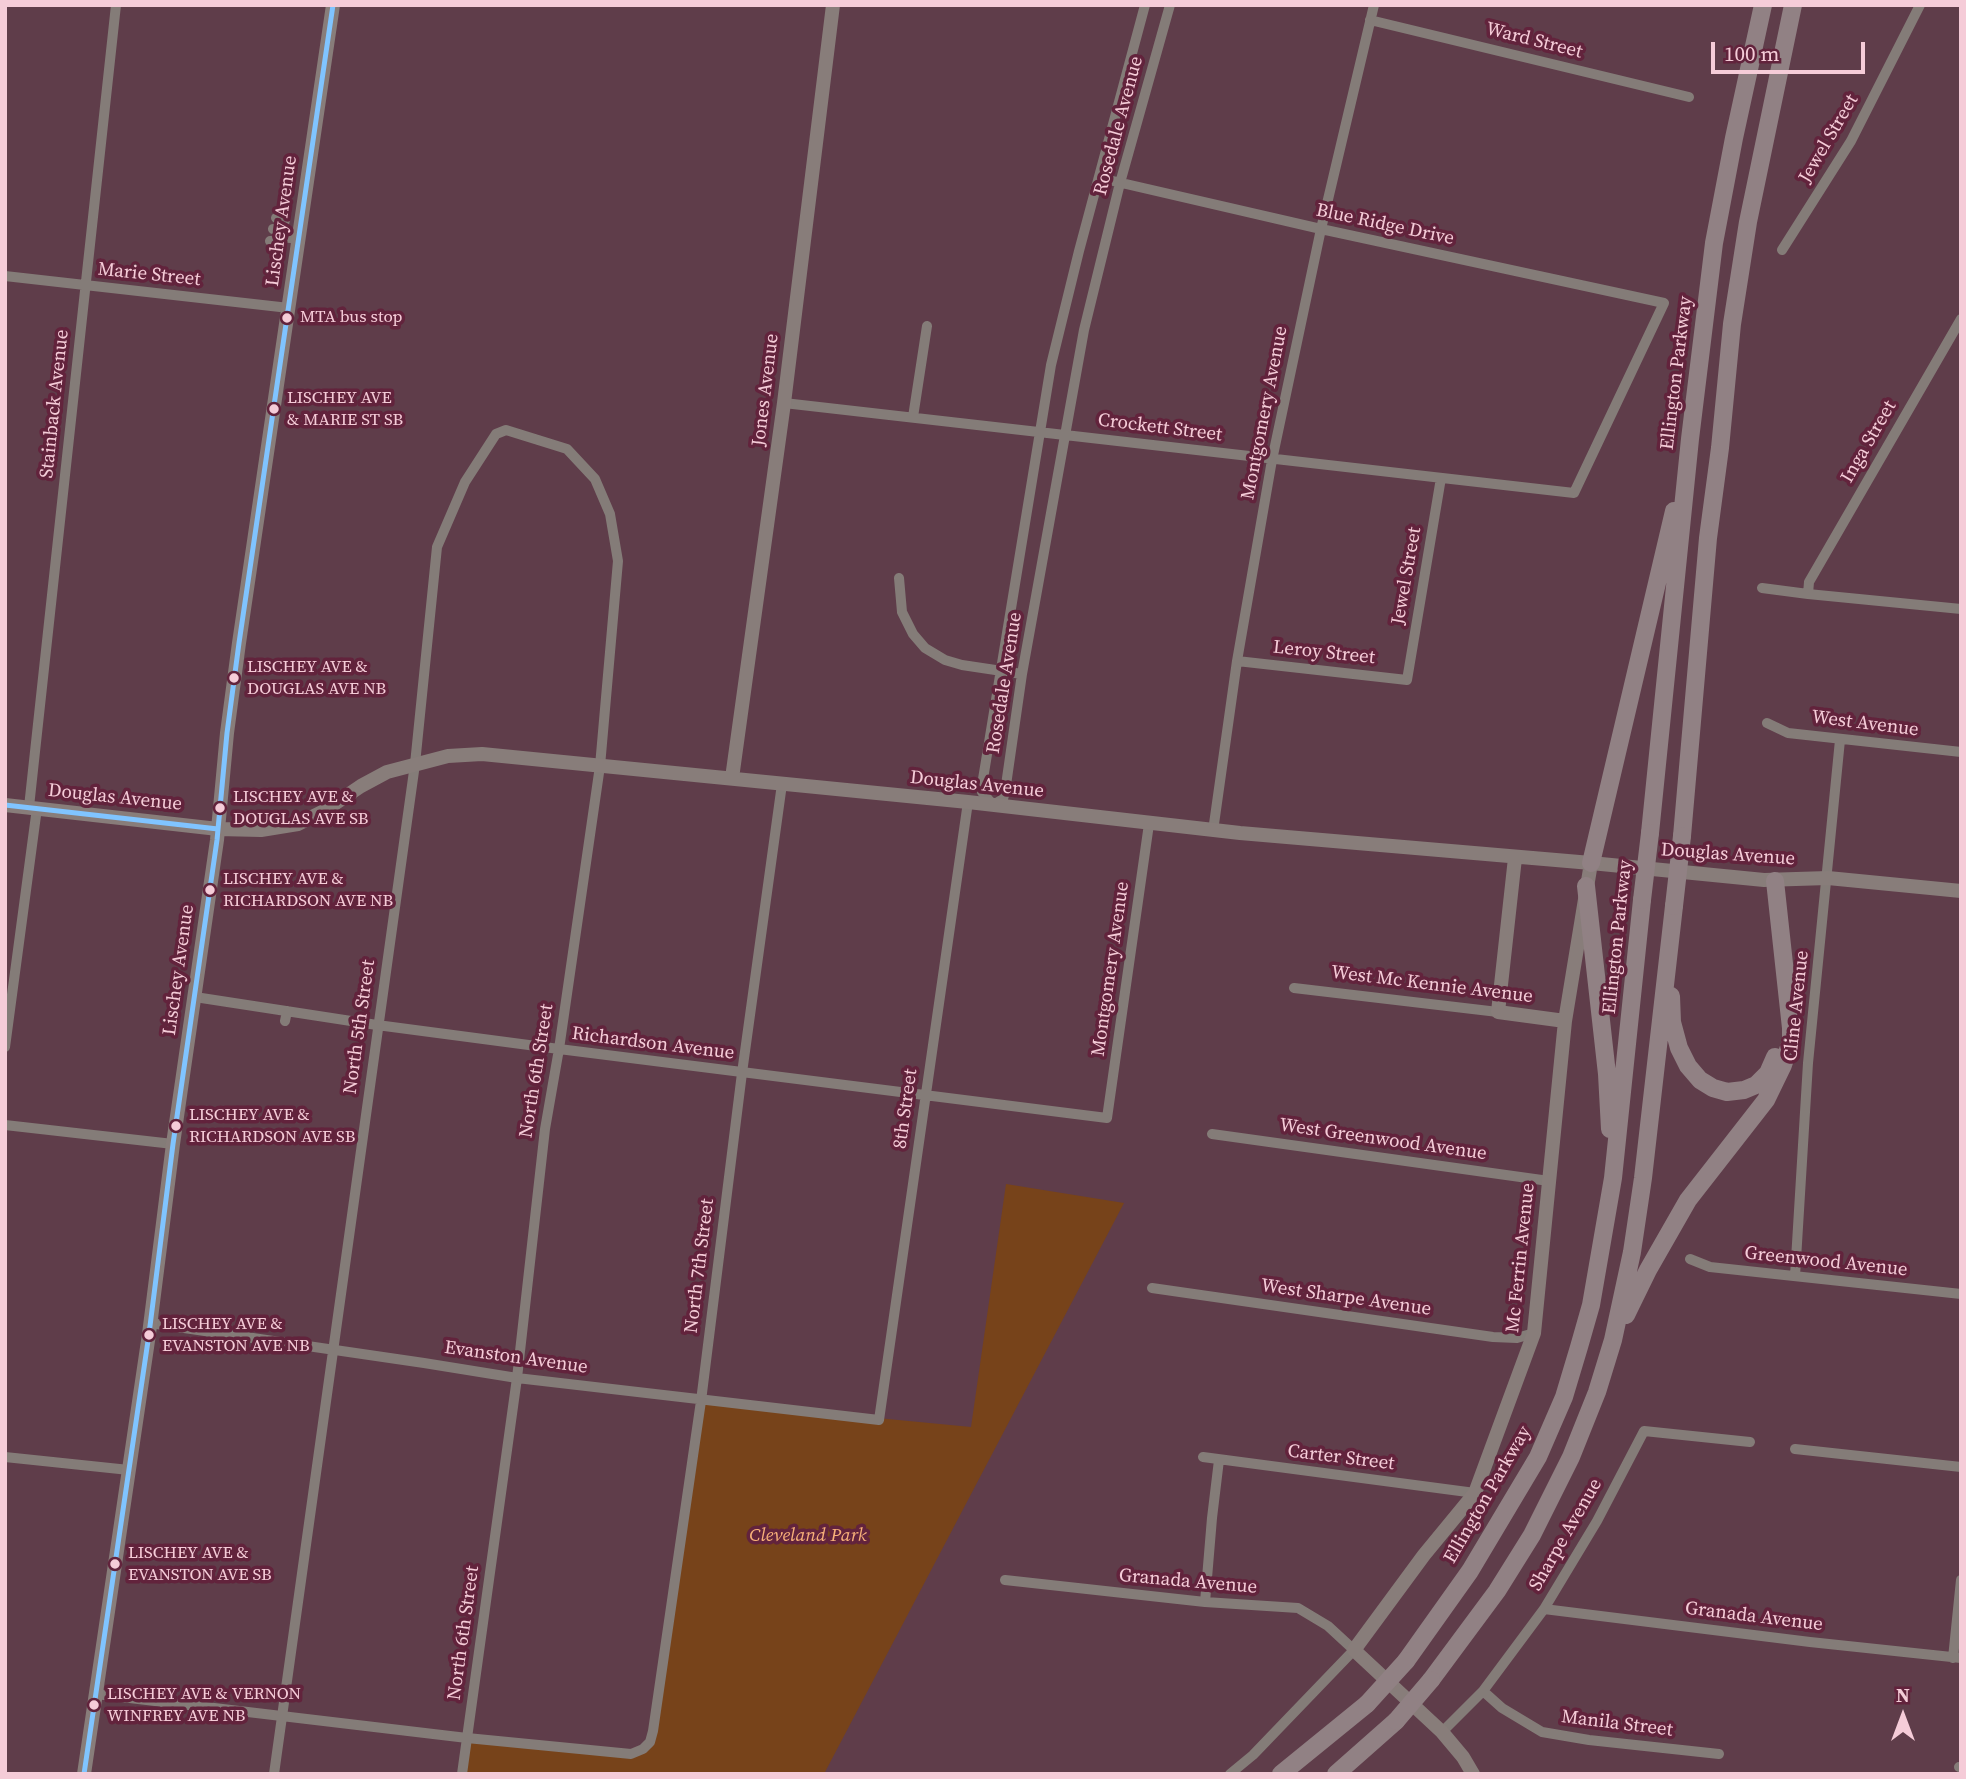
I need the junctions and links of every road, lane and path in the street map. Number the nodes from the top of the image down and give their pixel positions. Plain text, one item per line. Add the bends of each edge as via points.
1 (116, 5) edge
2 (333, 5) edge
3 (833, 5) edge
4 (1145, 5) edge
5 (1170, 5) edge
6 (1374, 5) edge
7 (1763, 5) edge
8 (1793, 5) edge
9 (1920, 5) edge
10 (1370, 20) junction
11 (1689, 97) dead end
12 (1100, 178) junction
13 (1120, 183) junction
14 (276, 218) dead end
15 (1321, 229) junction
16 (279, 232) junction
17 (299, 239) junction
18 (270, 241) dead end
19 (1782, 250) dead end
20 (5, 276) edge
21 (86, 286) junction
22 (289, 308) junction
23 (1961, 318) edge
24 (927, 326) dead end
25 (784, 403) junction
26 (914, 418) junction
27 (506, 430) joint
28 (1041, 431) junction
29 (1065, 434) junction
30 (1272, 460) junction
31 (1441, 478) junction
32 (1683, 481) junction
33 (1574, 494) joint
34 (899, 578) dead end
35 (1762, 588) dead end
36 (1808, 594) junction
37 (1961, 609) edge
38 (1237, 661) junction
39 (1000, 672) junction
40 (1022, 674) junction
41 (1407, 680) joint
42 (1766, 723) dead end
43 (1840, 740) junction
44 (1961, 752) edge
45 (415, 764) junction
46 (600, 766) junction
47 (732, 778) junction
48 (782, 784) junction
49 (968, 802) junction
50 (5, 805) edge
51 (993, 805) junction
52 (33, 808) junction
53 (1149, 824) junction
54 (218, 829) junction
55 (1213, 831) junction
56 (1515, 858) junction
57 (1591, 863) junction
58 (1828, 878) junction
59 (1770, 881) junction
60 (1586, 886) junction
61 (1961, 891) edge
62 (1670, 936) junction
63 (1294, 988) dead end
64 (195, 997) junction
65 (1498, 1012) junction
66 (1565, 1021) junction
67 (377, 1025) junction
68 (5, 1046) edge
69 (559, 1049) junction
70 (742, 1073) junction
71 (925, 1096) junction
72 (1107, 1118) joint
73 (5, 1125) edge
74 (1212, 1133) dead end
75 (173, 1144) junction
76 (1613, 1178) junction
77 (1549, 1181) junction
78 (1690, 1259) dead end
79 (1795, 1276) junction
80 (1152, 1288) dead end
81 (1961, 1294) edge
82 (150, 1323) junction
83 (1534, 1333) junction
84 (1613, 1340) junction
85 (332, 1350) junction
86 (517, 1378) junction
87 (701, 1401) junction
88 (879, 1420) joint
89 (1750, 1442) dead end
90 (1795, 1449) dead end
91 (5, 1457) edge
92 (1203, 1457) dead end
93 (1219, 1460) junction
94 (1961, 1466) edge
95 (129, 1470) junction
96 (1475, 1493) junction
97 (1005, 1580) dead end
98 (1961, 1580) edge
99 (1205, 1602) junction
100 (1544, 1609) junction
101 (1353, 1650) junction
102 (1957, 1658) edge
103 (1483, 1691) junction
104 (96, 1694) junction
105 (282, 1717) junction
106 (1442, 1732) junction
107 (467, 1738) junction
108 (1719, 1754) dead end
109 (84, 1774) edge
110 (274, 1774) edge
111 (462, 1774) edge
112 (1230, 1774) edge
113 (1281, 1774) edge
114 (1336, 1774) edge
115 (1473, 1774) edge

1 - 21 street, Stainback Avenue
2 - 17 street, Lischey Avenue
3 - 25 street, Jones Avenue
4 - 12 street, Rosedale Avenue
5 - 13 street, Rosedale Avenue
6 - 10 street, Montgomery Avenue
7 - 32 highway, Ellington Parkway via 1714,243
8 - 62 highway, bridge via 1732,324
9 - 19 street, Jewel Street via 1851,141
10 - 11 street, Ward Street
10 - 15 street, Montgomery Avenue
12 - 13 street, Blue Ridge Drive
12 - 28 street, Rosedale Avenue via 1051,365
13 - 15 street, Blue Ridge Drive
13 - 29 street, Rosedale Avenue via 1084,330
14 - 16 street via 285,219
15 - 30 street, Montgomery Avenue
15 - 33 street, Blue Ridge Drive via 1664,303
16 - 17 street
16 - 18 street via 282,242
17 - 22 street, Lischey Avenue
20 - 21 street, Marie Street
21 - 22 street, Marie Street
21 - 52 street, Stainback Avenue
22 - 54 street, Lischey Avenue via 236,666
23 - 36 street, Inga Street via 1809,582
24 - 26 street
25 - 26 street, Crockett Street
25 - 47 street, Jones Avenue
26 - 28 street, Crockett Street
27 - 45 street, North 5th Street via 496,434 465,482 437,547
27 - 46 street, North 6th Street via 567,449 595,479 610,514 618,561
28 - 29 street, Crockett Street
28 - 39 street, Rosedale Avenue
29 - 30 street, Crockett Street
29 - 40 street, Rosedale Avenue
30 - 31 street, Crockett Street
30 - 38 street, Montgomery Avenue
31 - 33 street, Crockett Street
31 - 41 street, Jewel Street
32 - 57 highway
32 - 76 highway, Ellington Parkway, bridge
34 - 39 street via 902,612 925,648 945,660
35 - 36 street
36 - 37 street
38 - 41 street, Leroy Street
38 - 55 street, Montgomery Avenue
39 - 40 street
39 - 51 street, Rosedale Avenue via 982,785
40 - 51 street, Rosedale Avenue via 1005,792
42 - 43 street, West Avenue via 1788,733
43 - 44 street, West Avenue
43 - 58 street, Cline Avenue
45 - 46 street, Douglas Avenue via 482,754
45 - 54 street, Douglas Avenue via 387,772 298,824 261,831
45 - 67 street, North 5th Street
46 - 47 street, Douglas Avenue
46 - 69 street, North 6th Street
47 - 48 street, Douglas Avenue
48 - 49 street, Douglas Avenue
48 - 70 street, North 7th Street
49 - 51 street, Douglas Avenue
49 - 71 street, 8th Street
50 - 52 street, Douglas Avenue
51 - 53 street, Douglas Avenue
52 - 54 street, Douglas Avenue
52 - 68 street, Stainback Avenue
53 - 55 street, Douglas Avenue
53 - 72 street, Montgomery Avenue
54 - 64 street, Lischey Avenue
55 - 56 street, Douglas Avenue
56 - 57 street, Douglas Avenue
56 - 65 street
57 - 59 street, Douglas Avenue
57 - 60 street, Mc Ferrin Avenue
58 - 59 street, Douglas Avenue
58 - 61 street, Douglas Avenue
58 - 79 street, Cline Avenue via 1808,1063
59 - 62 highway via 1780,1031 1768,1073 1756,1085 1727,1092 1700,1080 1688,1066 1672,1022
59 - 84 highway via 1791,1028 1783,1065 1766,1100 1688,1200
60 - 66 street, Mc Ferrin Avenue
60 - 76 highway via 1607,1074
62 - 84 highway via 1643,1178
63 - 65 street, West Mc Kennie Avenue
64 - 67 street, Richardson Avenue via 286,1016
64 - 75 street, Lischey Avenue
65 - 66 street, West Mc Kennie Avenue
66 - 77 street, Mc Ferrin Avenue
67 - 69 street, Richardson Avenue
67 - 85 street, North 5th Street
69 - 70 street, Richardson Avenue
69 - 86 street, North 6th Street via 545,1129
70 - 71 street, Richardson Avenue
70 - 87 street, North 7th Street
71 - 72 street, Richardson Avenue
71 - 88 street, 8th Street
73 - 75 street
74 - 77 street, West Greenwood Avenue
75 - 82 street, Lischey Avenue
76 - 113 highway, Ellington Parkway, bridge via 1591,1305 1564,1397 1538,1457 1470,1571 1406,1661 1367,1704
77 - 83 street, Mc Ferrin Avenue
78 - 79 street, Greenwood Avenue via 1710,1267
79 - 81 street, Greenwood Avenue
80 - 83 street, West Sharpe Avenue via 1493,1337
82 - 85 street, Evanston Avenue
82 - 95 street, Lischey Avenue
83 - 96 street, Mc Ferrin Avenue
84 - 114 highway, bridge via 1571,1457 1497,1591 1396,1721
85 - 86 street, Evanston Avenue
85 - 105 street, North 5th Street
86 - 87 street, Evanston Avenue
86 - 107 street, North 6th Street
87 - 88 street, Evanston Avenue
87 - 107 street, North 7th Street via 650,1742 631,1754
89 - 100 street, Sharpe Avenue via 1644,1431 1598,1521
90 - 94 street
91 - 95 street
92 - 93 street, Carter Street
93 - 96 street, Carter Street
93 - 99 street
95 - 104 street, Lischey Avenue
96 - 101 street, Mc Ferrin Avenue
97 - 99 street, Granada Avenue
98 - 102 street
99 - 101 street, Granada Avenue via 1298,1608 1328,1626
100 - 102 street, Granada Avenue
100 - 103 street, Sharpe Avenue
101 - 106 street
101 - 112 street
103 - 106 street, Sharpe Avenue
103 - 108 street, Manila Street via 1542,1732
104 - 105 street
104 - 109 street, Lischey Avenue
105 - 107 street
105 - 110 street, North 5th Street
106 - 115 street
107 - 111 street, North 6th Street

